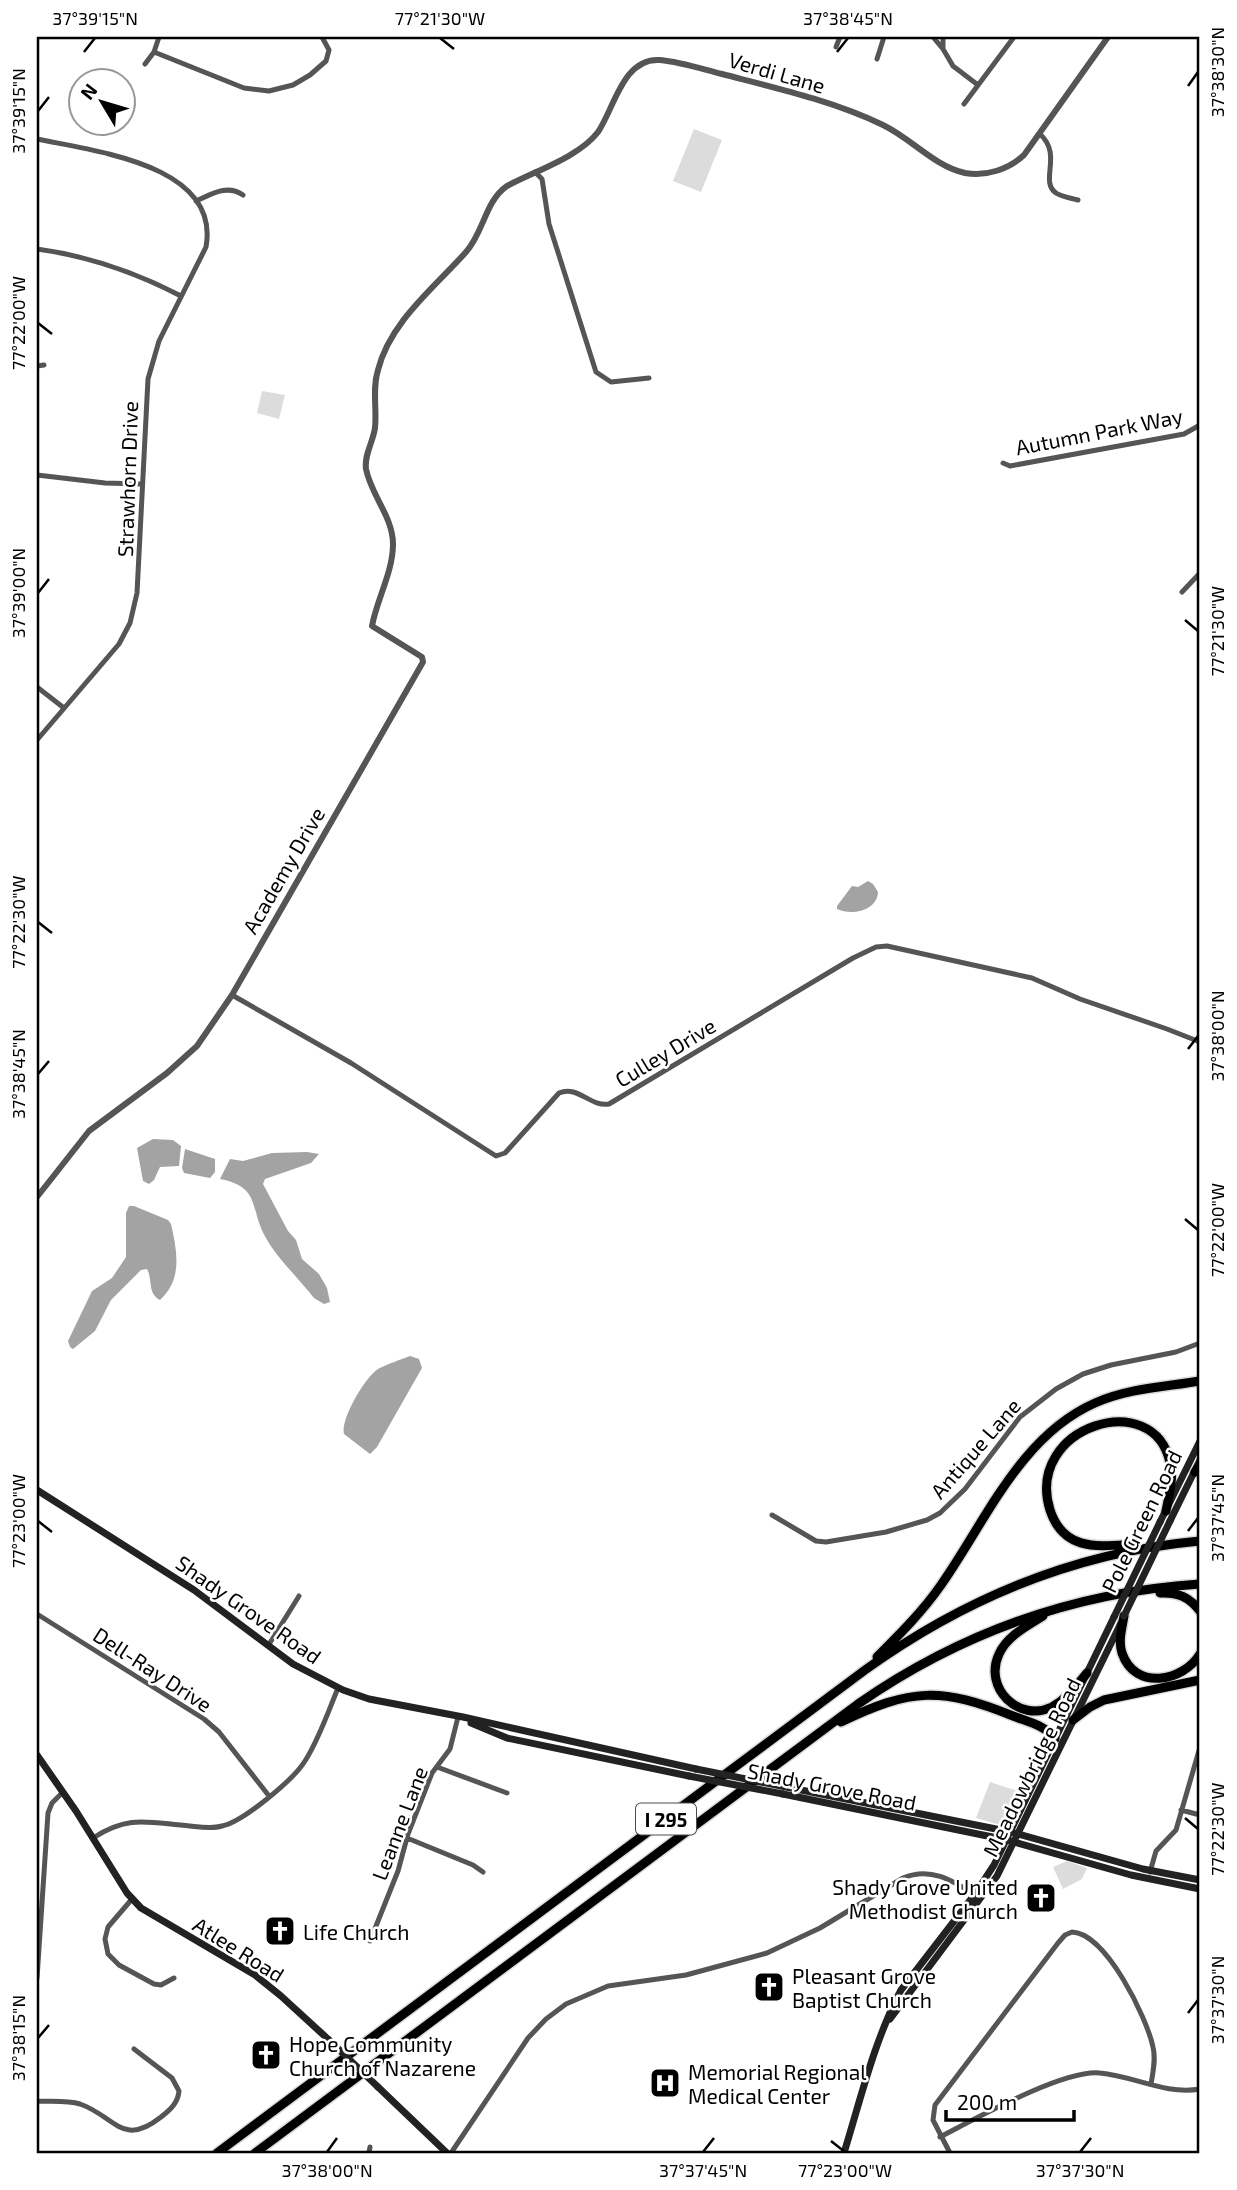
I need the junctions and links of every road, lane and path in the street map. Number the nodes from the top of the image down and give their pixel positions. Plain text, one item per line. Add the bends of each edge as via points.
1 (159, 37) edge
2 (321, 37) edge
3 (840, 37) edge
4 (884, 37) edge
5 (935, 37) edge
6 (943, 37) edge
7 (1014, 37) edge
8 (1108, 37) edge
9 (836, 47) dead end
10 (943, 49) junction
11 (155, 52) junction
12 (877, 59) dead end
13 (145, 64) dead end
14 (978, 85) junction
15 (964, 104) dead end
16 (1040, 134) junction
17 (37, 139) edge
18 (535, 172) junction
19 (243, 195) dead end
20 (1078, 200) dead end
21 (196, 201) junction
22 (37, 249) edge
23 (181, 296) junction
24 (649, 378) dead end
25 (1200, 425) edge
26 (1003, 463) dead end
27 (37, 475) edge
28 (142, 484) junction
29 (390, 528) joint
30 (1200, 573) edge
31 (1182, 592) dead end
32 (37, 687) edge
33 (64, 708) junction
34 (37, 740) edge
35 (232, 995) junction
36 (1200, 1042) edge
37 (37, 1197) edge
38 (1200, 1343) edge
39 (1200, 1381) edge
40 (1200, 1441) edge
41 (1198, 1466) edge
42 (37, 1490) edge
43 (1166, 1511) junction
44 (772, 1516) dead end
45 (1200, 1541) edge
46 (1147, 1546) junction
47 (1200, 1584) edge
48 (1145, 1590) junction
49 (299, 1596) dead end
50 (1055, 1608) junction
51 (1200, 1611) edge
52 (37, 1614) edge
53 (1119, 1616) junction
54 (268, 1646) junction
55 (1200, 1654) edge
56 (1087, 1673) junction
57 (860, 1674) junction
58 (1200, 1680) edge
59 (338, 1688) junction
60 (458, 1717) junction
61 (1073, 1720) junction
62 (821, 1732) junction
63 (1055, 1739) junction
64 (1200, 1747) edge
65 (37, 1755) edge
66 (613, 1755) junction
67 (437, 1767) junction
68 (63, 1792) junction
69 (507, 1793) dead end
70 (269, 1796) junction
71 (1181, 1810) junction
72 (1200, 1815) edge
73 (1013, 1837) junction
74 (93, 1838) junction
75 (407, 1838) junction
76 (483, 1872) dead end
77 (1150, 1875) junction
78 (1200, 1880) edge
79 (1200, 1889) edge
80 (978, 1896) junction
81 (39, 1898) edge
82 (132, 1899) junction
83 (370, 1941) dead end
84 (37, 1968) edge
85 (37, 1978) edge
86 (174, 1978) dead end
87 (134, 2049) dead end
88 (1151, 2084) junction
89 (1200, 2089) edge
90 (37, 2101) edge
91 (940, 2137) junction
92 (216, 2153) edge
93 (255, 2153) edge
94 (449, 2153) edge
95 (844, 2153) edge
96 (950, 2153) edge

1 - 11 street
2 - 11 street via 329,54 319,68 284,89 254,91
3 - 9 street
4 - 12 street
5 - 10 street
6 - 10 street
7 - 14 street
8 - 16 street, Verdi Lane
10 - 14 street via 953,66
11 - 13 street
14 - 15 street
16 - 18 street, Verdi Lane via 1024,155 1007,167 990,173 964,173 868,118 769,87 654,60 627,78 592,139
16 - 20 street via 1051,152 1048,180 1052,190
17 - 21 street via 93,150 162,172 182,184
18 - 24 street via 542,179 550,224 596,372 611,382
18 - 29 street, Verdi Lane via 499,192 476,239 421,298 381,359 366,467
19 - 21 street via 226,189
21 - 23 street, Strawhorn Drive via 206,219 208,239
22 - 23 street via 83,256
23 - 28 street, Strawhorn Drive via 159,341 148,379
25 - 26 street, Autumn Park Way via 1184,434 1136,444 1010,466
27 - 28 street
28 - 33 street, Strawhorn Drive via 134,611 119,644
29 - 35 street, Academy Drive via 393,547 372,626 422,657 423,662
30 - 31 street
32 - 33 street
33 - 34 street, Strawhorn Drive
35 - 36 street, Culley Drive via 499,1156 559,1093 571,1090 596,1103 609,1104 876,947 1032,978
35 - 37 street, Academy Drive via 197,1046 89,1131
38 - 44 street, Antique Lane via 1100,1368 1056,1389 1020,1417 965,1489 926,1520 826,1542
39 - 57 highway via 1108,1398 1046,1436 1023,1462 927,1603
40 - 43 main road, Pole Green Road
41 - 53 main road, Pole Green Road, bridge
42 - 54 main road, Shady Grove Road via 194,1590
43 - 46 highway via 1169,1456 1159,1440 1141,1427 1116,1422 1091,1426 1069,1440 1054,1459 1047,1498 1063,1532 1093,1546
43 - 53 main road, Pole Green Road, bridge
45 - 46 highway, I 295
46 - 57 highway, I 295 via 1000,1591 938,1622
47 - 48 highway, I 295
48 - 50 highway, I 295
48 - 51 highway via 1181,1595
49 - 54 street
50 - 56 highway via 1017,1632 1003,1647 994,1670 1000,1692 1017,1707 1043,1710 1062,1700
50 - 62 highway, I 295 via 925,1662
52 - 70 street, Dell-Ray Drive via 204,1718
53 - 55 highway via 1122,1653 1138,1672 1154,1678 1172,1677 1189,1668
53 - 56 main road, Meadowbridge Road
53 - 61 main road, Meadowbridge Road
54 - 59 main road, Shady Grove Road
56 - 63 main road, Meadowbridge Road
57 - 92 highway, I 295
58 - 61 highway via 1104,1700
59 - 60 main road, Shady Grove Road
59 - 70 street via 304,1762
60 - 66 main road, Shady Grove Road via 507,1738
60 - 67 street, Leanne Lane via 450,1749
61 - 73 main road, Meadowbridge Road
62 - 63 highway via 881,1704 932,1694 981,1703 1044,1728
62 - 93 highway, I 295
63 - 73 main road, Meadowbridge Road
64 - 71 street
65 - 68 main road, Atlee Road
66 - 73 main road, Shady Grove Road, bridge via 796,1788
66 - 73 main road, Shady Grove Road, bridge via 689,1776
67 - 69 street
67 - 75 street, Leanne Lane
68 - 74 main road, Atlee Road
68 - 81 street via 48,1813
70 - 74 street via 223,1826 129,1822 113,1825
71 - 72 street
71 - 77 street via 1176,1830 1156,1851
73 - 77 main road, Shady Grove Road
73 - 80 main road, Meadowbridge Road via 997,1876
74 - 82 main road, Atlee Road
75 - 76 street
75 - 83 street, Leanne Lane
77 - 78 main road, Shady Grove Road
77 - 79 main road, Shady Grove Road
80 - 94 street via 942,1876 915,1874 767,1953 686,1975 608,1986 576,1999 528,2038
80 - 95 main road, Meadowbridge Road via 883,2028
81 - 84 street
82 - 86 street via 107,1927 108,1954 154,1984
82 - 94 main road, Atlee Road, bridge via 152,1916 255,1975
84 - 85 street
87 - 90 street via 169,2076 179,2091 176,2103 141,2130 128,2131 79,2104
88 - 89 street
88 - 91 street via 1105,2073 1080,2074 1009,2102
88 - 91 street via 1151,2038 1122,1978 1100,1947 1072,1932 1058,1943 935,2105 933,2120
91 - 96 street

